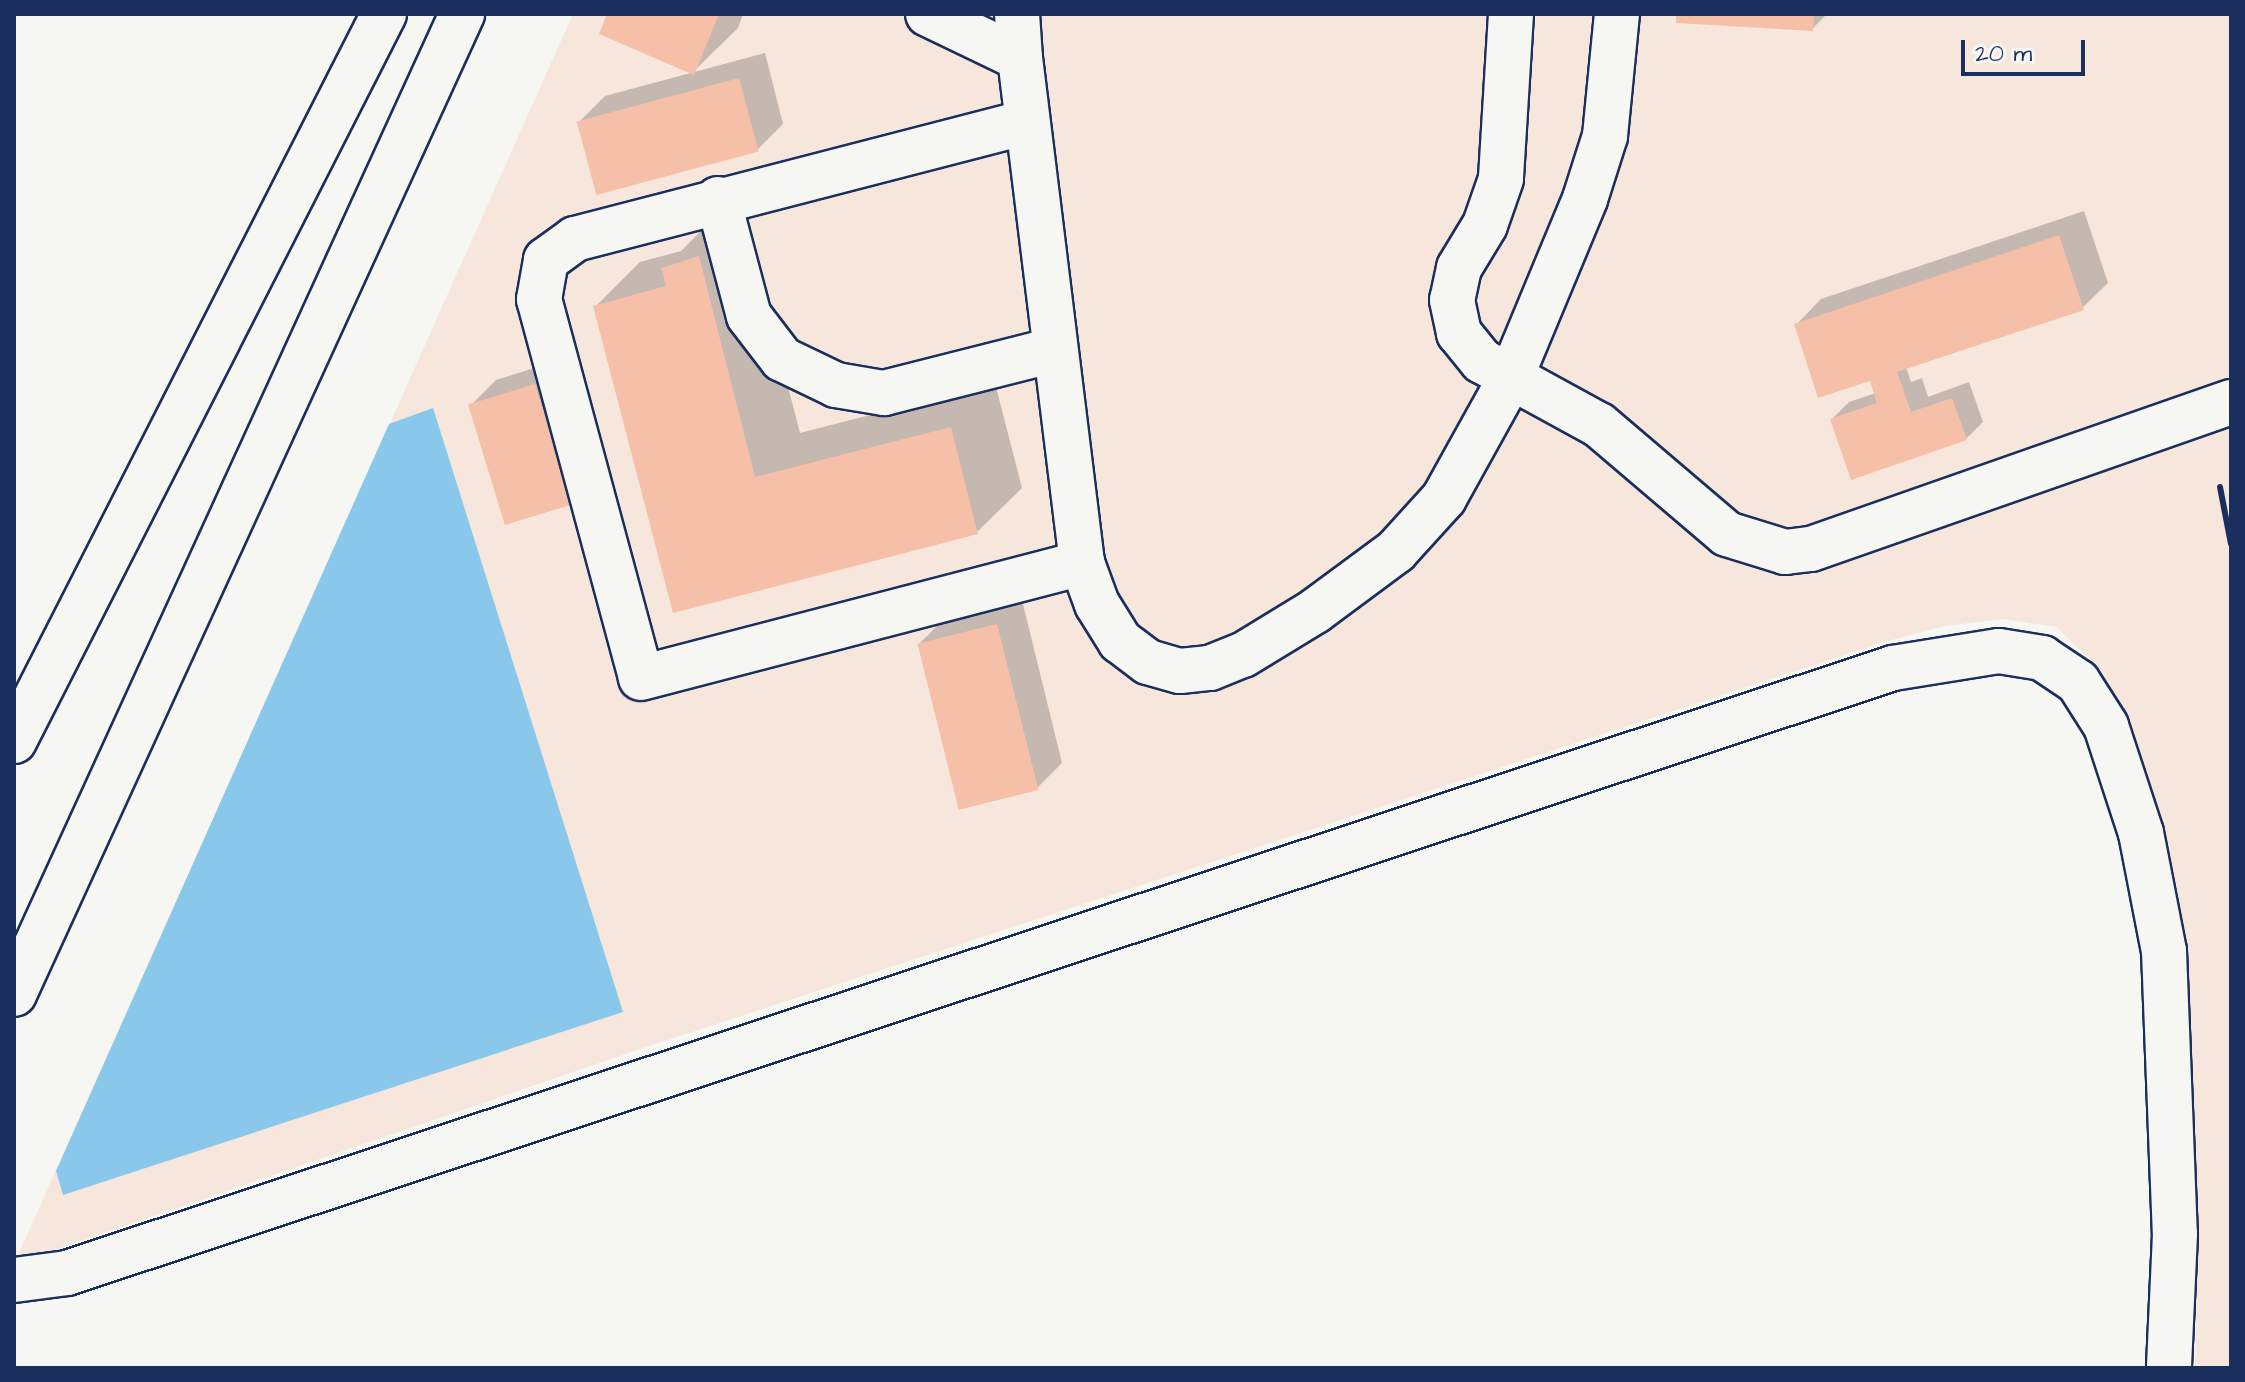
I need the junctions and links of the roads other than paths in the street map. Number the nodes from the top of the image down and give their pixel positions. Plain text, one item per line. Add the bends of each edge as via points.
1 (384, 14) edge
2 (462, 14) edge
3 (928, 14) edge
4 (1017, 14) edge
5 (1511, 14) edge
6 (1617, 14) edge
7 (1020, 58) junction
8 (1027, 122) junction
9 (718, 199) junction
10 (1054, 350) junction
11 (1511, 377) junction
12 (2231, 402) edge
13 (1082, 563) junction
14 (14, 741) edge
15 (14, 994) edge
16 (14, 1280) edge
17 (2169, 1368) edge

1 - 14 street
2 - 15 street
3 - 7 street
4 - 7 street
5 - 11 street via 1501,179 1485,225 1459,268 1452,300 1459,333 1482,361
6 - 11 street via 1605,136
7 - 8 street
8 - 9 street
8 - 10 street
9 - 10 street via 749,316 782,359 836,385 884,393
9 - 13 street via 575,239 546,260 539,277 539,299 641,678
10 - 13 street
11 - 12 street via 1599,425 1727,534 1785,552 1811,549
11 - 13 street via 1444,498 1396,551 1315,611 1243,655 1210,668 1180,671 1148,662 1120,641 1097,604
16 - 17 street via 67,1273 1893,668 1999,651 2042,658 2078,682 2106,726 2141,833 2164,951 2175,1234

